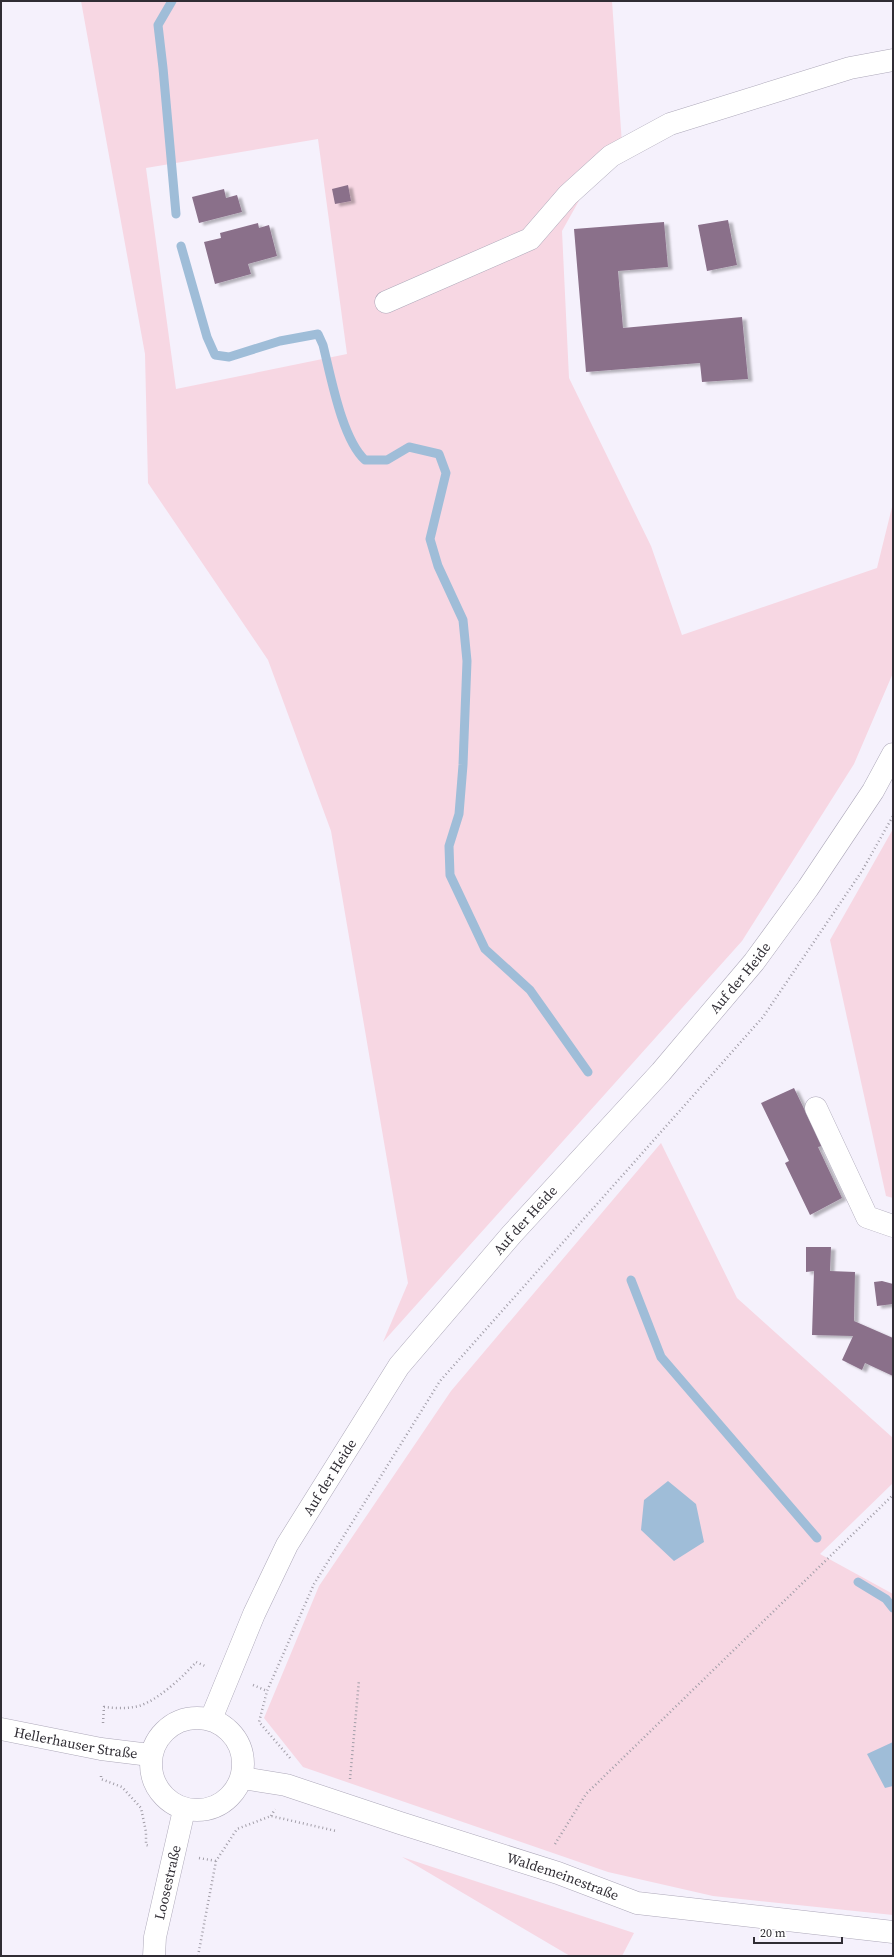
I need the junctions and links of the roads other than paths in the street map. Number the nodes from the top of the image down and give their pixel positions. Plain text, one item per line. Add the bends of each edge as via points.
1 (893, 60) edge
2 (386, 302) dead end
3 (893, 754) edge
4 (816, 1108) dead end
5 (893, 1226) edge
6 (211, 1719) junction
7 (1, 1729) edge
8 (150, 1755) junction
9 (242, 1778) junction
10 (184, 1810) junction
11 (893, 1932) edge
12 (154, 1956) edge

1 - 2 street via 850,68 670,124 611,156 568,194 530,239
3 - 6 street, Auf der Heide via 873,791 813,882 754,962 661,1072 512,1234 399,1366 287,1545 254,1614
4 - 5 street via 867,1217
6 - 8 street via 191,1717 172,1724 158,1737
6 - 9 street via 227,1728 238,1742 244,1760
7 - 8 street, Hellerhauser Straße via 101,1749
8 - 10 street via 150,1773 157,1789 168,1802
9 - 10 street via 233,1794 219,1806 202,1811
9 - 11 street, Waldemeinestraße via 286,1785 540,1868 637,1903
10 - 12 street, Loosestraße via 155,1937

